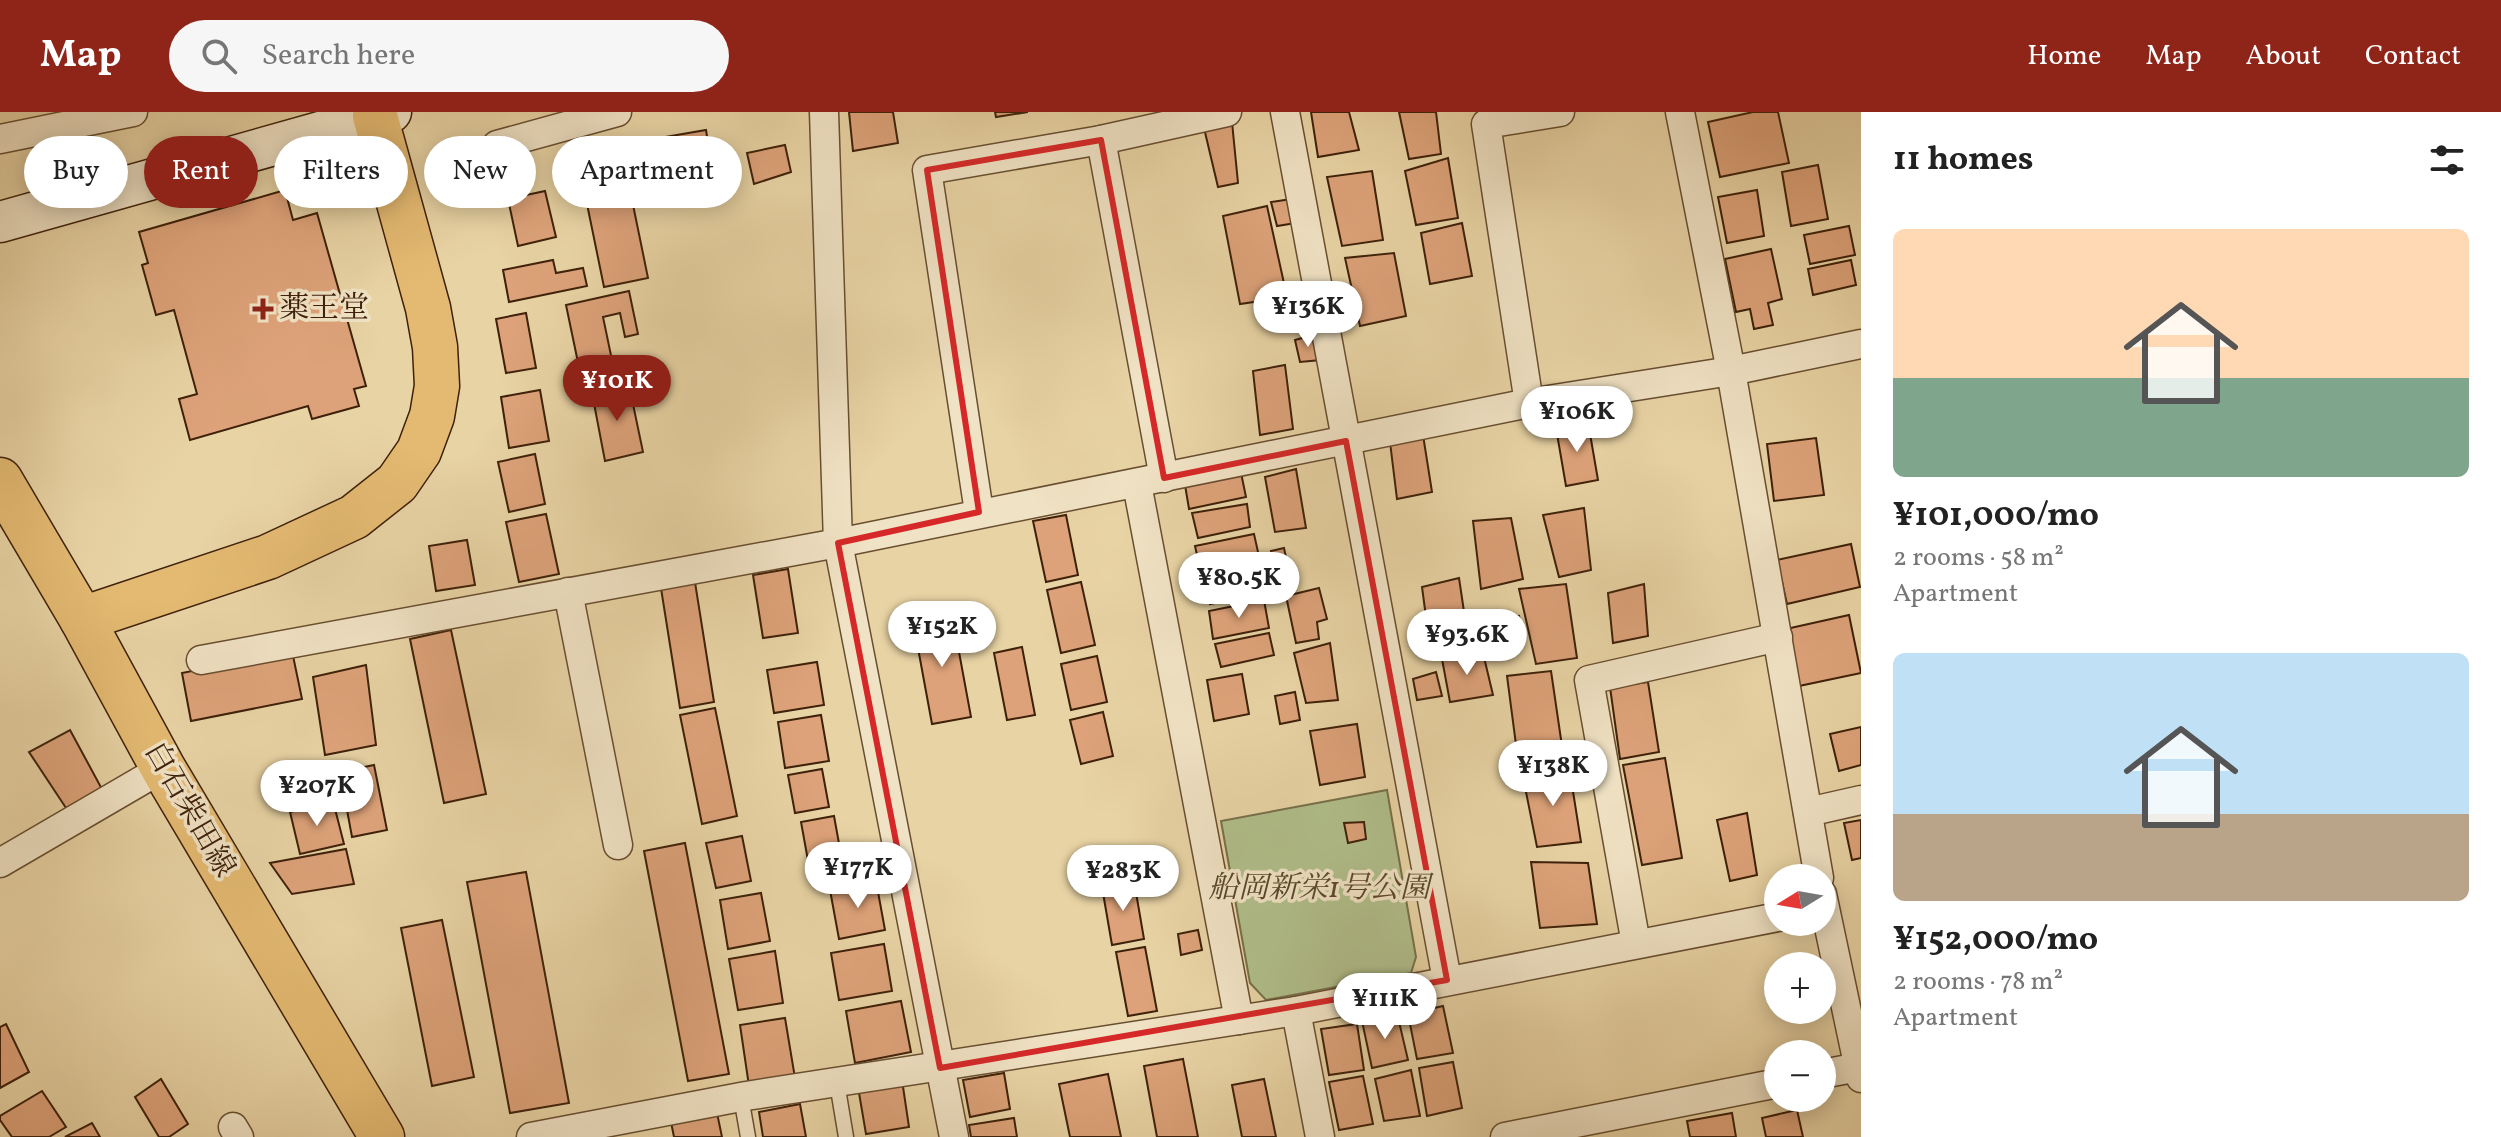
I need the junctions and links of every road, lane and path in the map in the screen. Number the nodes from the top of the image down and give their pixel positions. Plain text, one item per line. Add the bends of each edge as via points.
1 (133, 112) edge
2 (617, 112) edge
3 (824, 112) edge
4 (1227, 112) edge
5 (1285, 112) edge
6 (1560, 112) edge
7 (1680, 112) edge
8 (383, 114) edge
9 (4, 129) edge
10 (530, 136) edge
11 (1101, 140) junction
12 (0, 222) edge
13 (1861, 344) edge
14 (1731, 371) junction
15 (1529, 403) junction
16 (1346, 441) junction
17 (1164, 478) junction
18 (0, 480) edge
19 (1137, 484) junction
20 (979, 512) junction
21 (838, 543) junction
22 (568, 592) junction
23 (82, 619) junction
24 (1778, 637) junction
25 (201, 660) dead end
26 (163, 768) junction
27 (1861, 800) edge
28 (1808, 812) junction
29 (618, 845) dead end
30 (0, 863) edge
31 (1817, 864) edge
32 (1764, 920) edge
33 (1830, 936) edge
34 (1636, 944) junction
35 (1447, 980) junction
36 (1296, 1011) junction
37 (1239, 1020) junction
38 (1859, 1063) edge
39 (940, 1068) junction
40 (1836, 1070) edge
41 (837, 1083) junction
42 (1764, 1086) edge
43 (741, 1097) junction
44 (382, 1137) edge
45 (531, 1137) edge
46 (748, 1137) edge
47 (846, 1137) edge
48 (954, 1137) edge
49 (1320, 1137) edge
50 (1505, 1137) edge

1 - 9 street
2 - 10 street
3 - 21 street
4 - 11 street
5 - 16 street
6 - 15 street via 1486,124
7 - 14 street
8 - 12 main road
8 - 23 main road via 435,347 437,386 419,451 397,483 354,517 268,557
11 - 17 street
11 - 20 street via 927,170
13 - 14 street
14 - 15 street
14 - 24 street
15 - 16 street
16 - 17 street
16 - 35 street
17 - 19 street
18 - 23 main road, 白石柴田線
19 - 20 street
19 - 37 street
20 - 21 street
21 - 22 street
21 - 39 street
22 - 25 street
22 - 29 street
23 - 26 main road, 白石柴田線
24 - 28 street
24 - 34 street via 1589,680
26 - 30 street
26 - 44 main road, 白石柴田線
27 - 28 street
28 - 31 street
32 - 34 street
33 - 38 street
34 - 35 street
35 - 36 street
36 - 37 street
36 - 49 street
37 - 39 street
38 - 40 street
39 - 41 street
39 - 48 street
41 - 43 street
41 - 47 lane
42 - 50 street
43 - 45 street
43 - 46 lane

